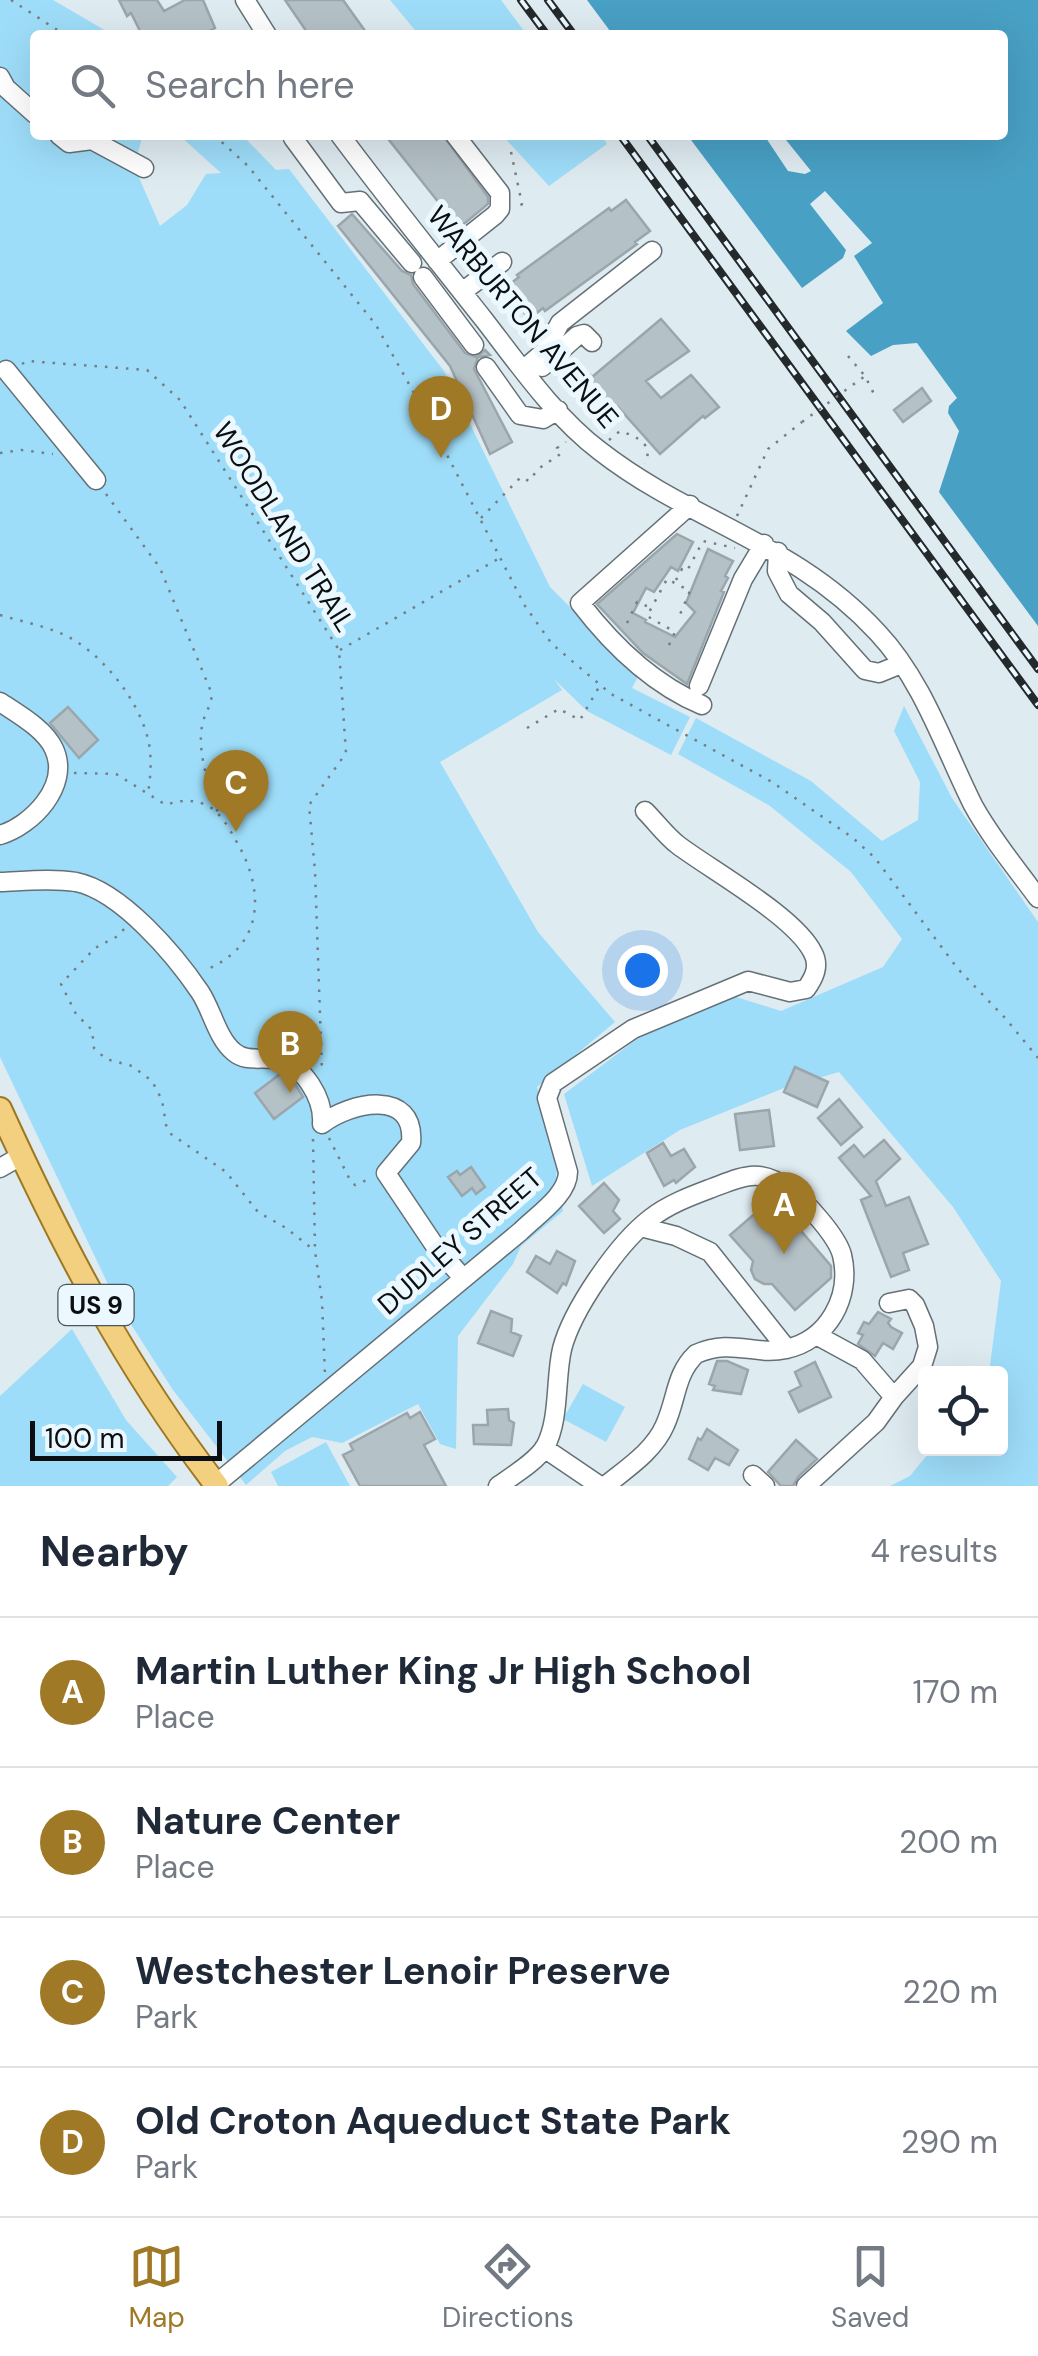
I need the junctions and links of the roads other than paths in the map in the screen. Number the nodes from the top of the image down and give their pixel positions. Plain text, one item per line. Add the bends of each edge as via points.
1 (245, 0) edge
2 (263, 30) edge
3 (0, 77) edge
4 (30, 110) edge
5 (66, 140) edge
6 (92, 140) edge
7 (92, 140) edge
8 (294, 140) edge
9 (344, 140) edge
10 (459, 140) edge
11 (144, 168) dead end
12 (652, 252) dead end
13 (438, 261) junction
14 (502, 262) dead end
15 (462, 292) junction
16 (592, 342) dead end
17 (474, 345) dead end
18 (486, 367) dead end
19 (7, 372) road end
20 (527, 373) junction
21 (558, 410) junction
22 (96, 480) road end
23 (690, 505) junction
24 (771, 548) junction
25 (901, 664) junction
26 (0, 702) edge
27 (645, 811) dead end
28 (0, 835) edge
29 (0, 882) edge
30 (1038, 898) edge
31 (0, 1109) edge
32 (22, 1156) junction
33 (0, 1168) edge
34 (641, 1228) junction
35 (463, 1278) junction
36 (889, 1303) dead end
37 (760, 1316) junction
38 (818, 1336) junction
39 (742, 1346) junction
40 (787, 1349) junction
41 (894, 1397) junction
42 (544, 1448) junction
43 (217, 1485) edge
44 (498, 1486) edge
45 (602, 1486) edge
46 (806, 1486) edge

1 - 2 street
3 - 4 street
5 - 6 street
7 - 11 street
8 - 17 street via 341,203 360,202
9 - 13 street, WARBURTON AVENUE
10 - 13 street via 500,194 500,209
12 - 20 street via 560,322
13 - 15 street, WARBURTON AVENUE
14 - 15 street
15 - 20 street, WARBURTON AVENUE
16 - 20 street via 577,336
18 - 21 street via 520,415 543,420
19 - 22 street
20 - 21 street, WARBURTON AVENUE
21 - 23 street, WARBURTON AVENUE via 597,450
23 - 24 street, WARBURTON AVENUE
23 - 24 street via 580,603 672,693 700,696 743,580
24 - 25 street, WARBURTON AVENUE via 842,598
24 - 25 street via 789,594 865,670 879,674
25 - 30 street, WARBURTON AVENUE via 976,809
26 - 28 street via 46,736 58,773 34,817
27 - 35 street, DUDLEY STREET via 676,844 725,874 796,933 814,954 816,976 806,989 790,992 748,981 634,1029 553,1083 547,1098 568,1180
29 - 35 street via 78,882 107,894 157,939 200,992 235,1053 281,1060 299,1072 322,1104 322,1124 363,1103 395,1108 410,1124 411,1143 389,1179
31 - 32 main road, US 9
32 - 33 street
32 - 43 main road, US 9 via 93,1300 159,1410
34 - 37 street via 710,1252
34 - 38 street via 680,1199 749,1174 770,1177 818,1218 842,1253 844,1280 834,1316
34 - 42 street via 569,1327
35 - 43 street, DUDLEY STREET
36 - 41 street via 909,1299 928,1347 922,1366
37 - 39 street
37 - 40 street
38 - 40 street
38 - 41 street via 862,1360
39 - 40 street
39 - 45 street via 707,1349 689,1360 659,1437
41 - 46 street
42 - 44 street
42 - 45 street

